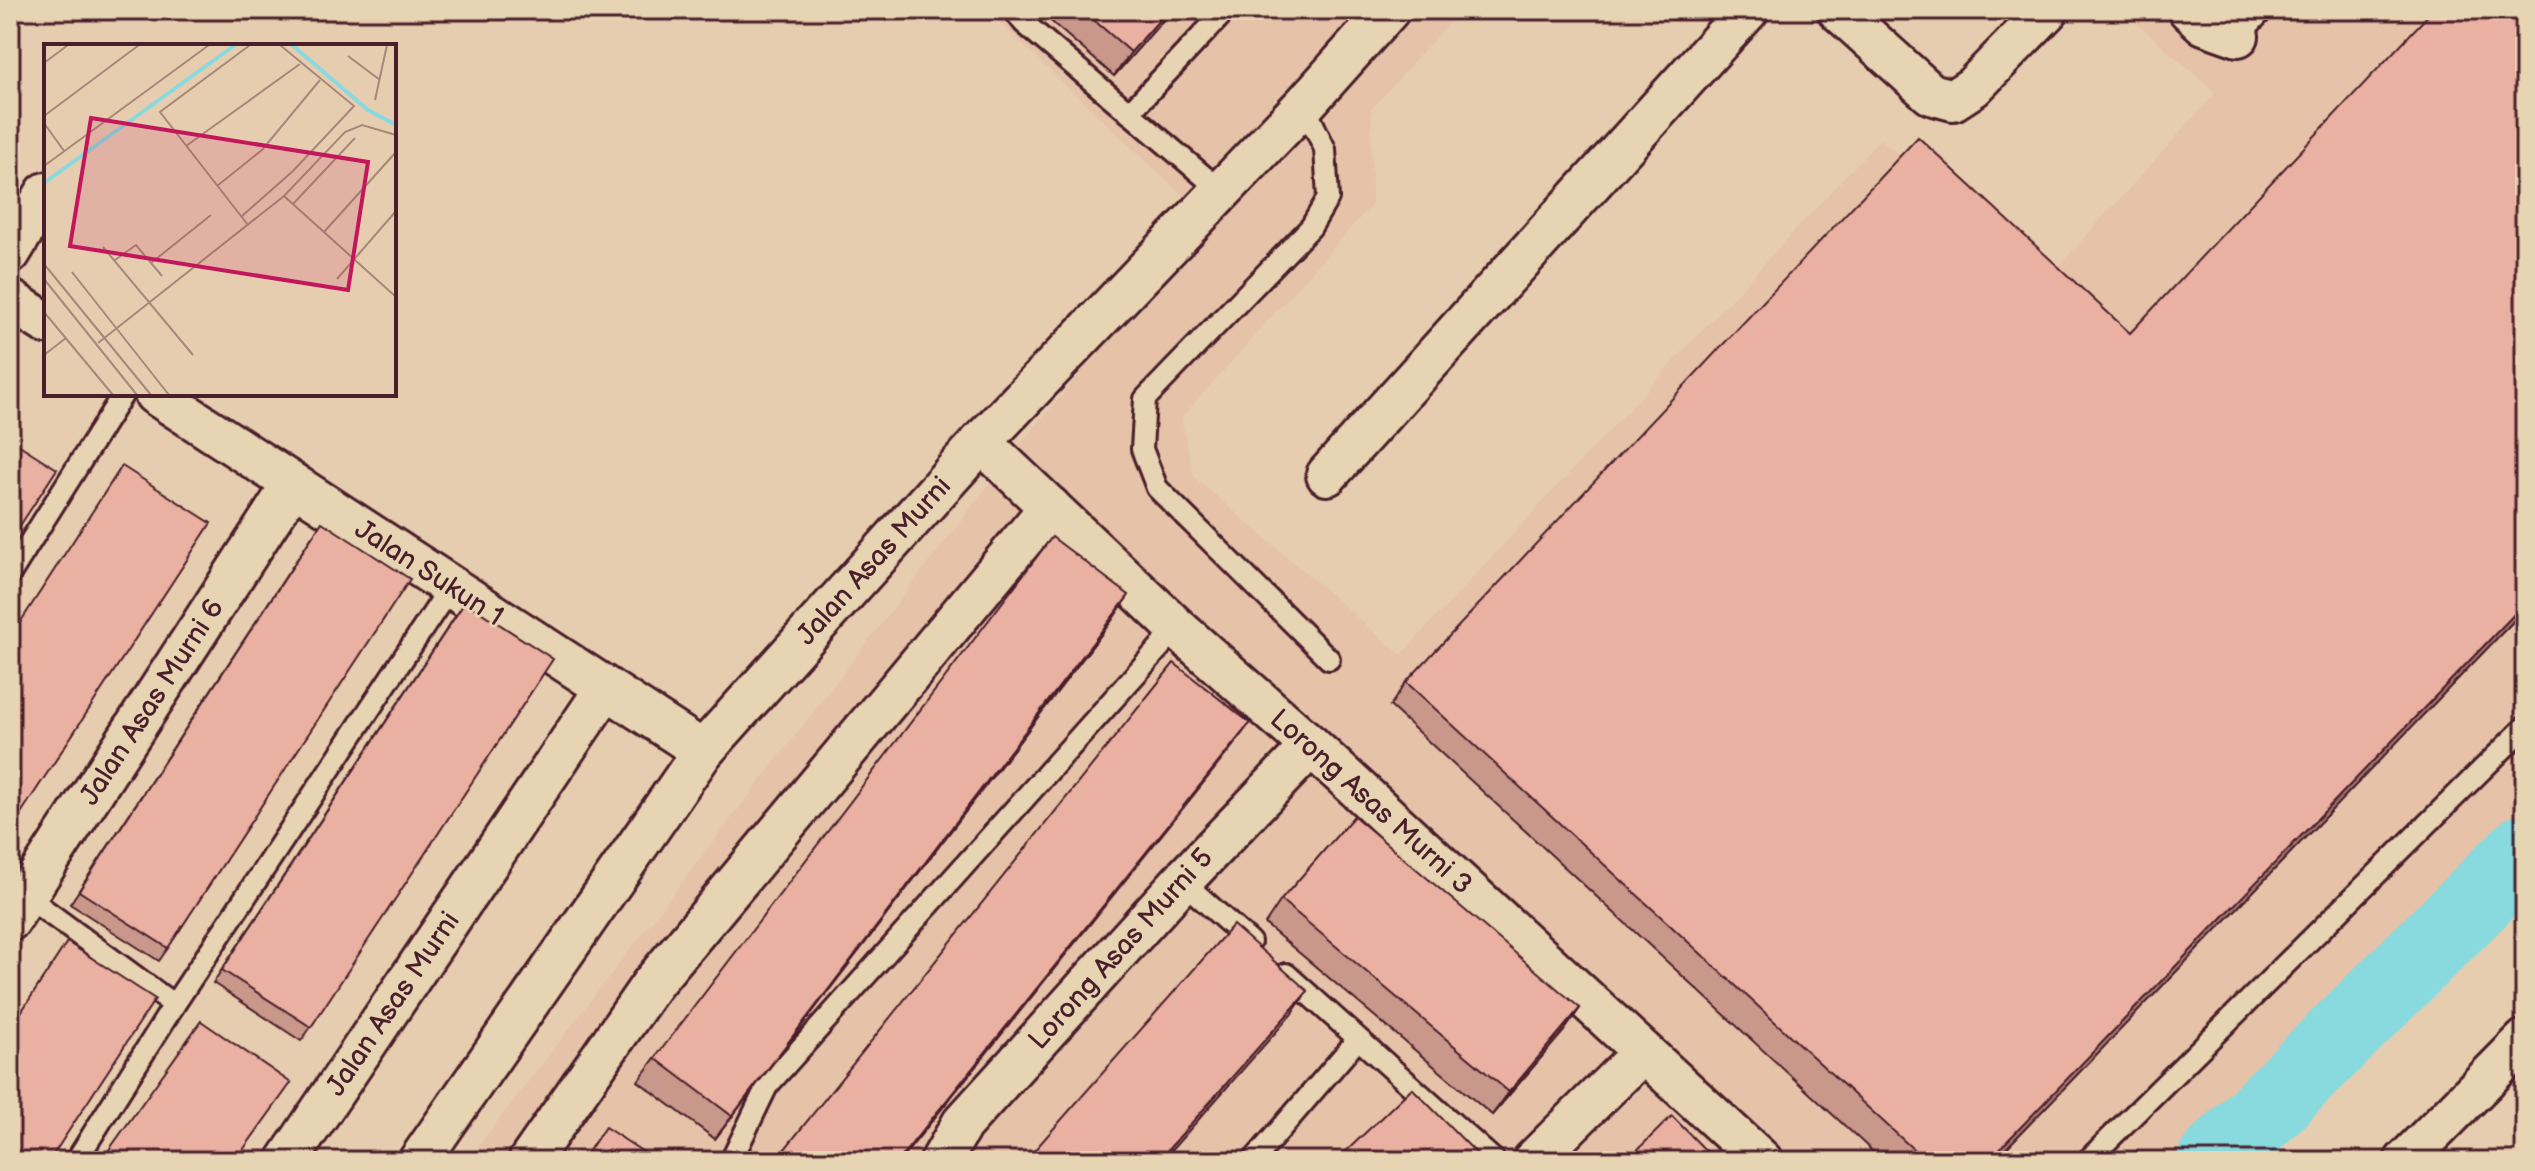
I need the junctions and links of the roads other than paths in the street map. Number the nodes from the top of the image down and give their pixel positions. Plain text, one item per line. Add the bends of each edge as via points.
1 (1014, 10) edge
2 (1226, 10) edge
3 (1389, 10) edge
4 (1748, 10) edge
5 (1838, 10) edge
6 (2048, 10) edge
7 (2189, 10) edge
8 (2251, 23) edge
9 (1304, 105) junction
10 (1129, 113) junction
11 (1220, 190) junction
12 (44, 196) edge
13 (10, 253) edge
14 (10, 300) edge
15 (44, 322) edge
16 (122, 396) edge
17 (158, 396) edge
18 (981, 442) junction
19 (1327, 475) dead end
20 (293, 484) junction
21 (1050, 507) junction
22 (10, 574) edge
23 (451, 586) junction
24 (1177, 628) junction
25 (1329, 659) dead end
26 (606, 688) junction
27 (2525, 727) edge
28 (1311, 746) junction
29 (703, 751) junction
30 (1182, 881) junction
31 (18, 908) edge
32 (174, 1005) junction
33 (1358, 1039) junction
34 (2525, 1040) edge
35 (1643, 1052) junction
36 (76, 1161) edge
37 (287, 1161) edge
38 (419, 1161) edge
39 (529, 1161) edge
40 (731, 1161) edge
41 (941, 1161) edge
42 (1253, 1161) edge
43 (1495, 1161) edge
44 (1533, 1161) edge
45 (1762, 1161) edge
46 (2087, 1161) edge
47 (2405, 1161) edge

1 - 10 lane
2 - 10 lane
3 - 9 street, Jalan Asas Murni
4 - 19 street
5 - 6 street via 1931,94 1953,100 1973,87
7 - 8 street via 2204,24
9 - 11 street, Jalan Asas Murni
9 - 25 lane via 1325,149 1328,198 1311,227 1145,399 1142,449 1157,488
10 - 11 lane
11 - 18 street, Jalan Asas Murni
12 - 13 street
14 - 15 street
16 - 22 lane
17 - 20 street, Jalan Sukun 1
18 - 21 street, Lorong Asas Murni 3
18 - 29 street, Jalan Asas Murni
20 - 23 street, Jalan Sukun 1
20 - 31 street, Jalan Asas Murni 6
21 - 24 street, Lorong Asas Murni 3
21 - 39 street via 652,984
23 - 26 street, Jalan Sukun 1
23 - 32 lane
24 - 28 street, Lorong Asas Murni 3
24 - 40 lane via 767,1086
26 - 29 street, Jalan Sukun 1
26 - 37 street, Jalan Asas Murni
27 - 46 lane
28 - 30 street, Lorong Asas Murni 5
28 - 35 street, Lorong Asas Murni 3
29 - 38 street, Jalan Asas Murni
30 - 33 lane
30 - 41 street, Lorong Asas Murni 5 via 962,1124
31 - 32 lane
32 - 36 lane
33 - 42 lane
33 - 43 lane
34 - 47 street
35 - 44 street
35 - 45 street, Lorong Asas Murni 3

